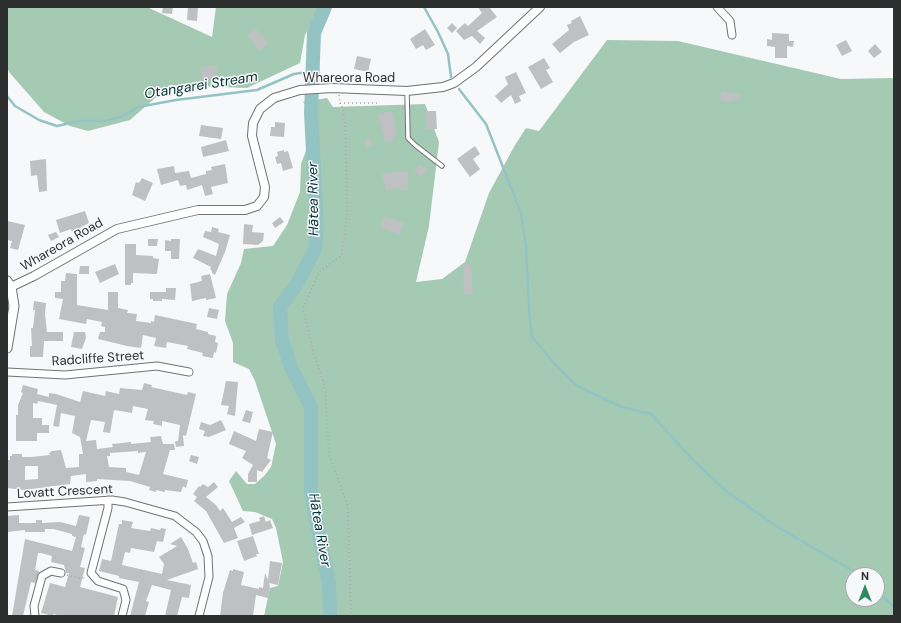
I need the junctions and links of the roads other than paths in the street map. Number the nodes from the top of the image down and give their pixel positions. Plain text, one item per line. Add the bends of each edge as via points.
1 (540, 7) edge
2 (717, 7) edge
3 (732, 35) dead end
4 (407, 91) junction
5 (442, 166) dead end
6 (9, 284) edge
7 (7, 348) edge
8 (7, 372) edge
9 (189, 372) dead end
10 (108, 500) junction
11 (7, 507) edge
12 (61, 573) road end
13 (35, 616) edge
14 (122, 616) edge
15 (200, 616) edge

1 - 4 street, Whareora Road via 464,76 443,87
2 - 3 street via 730,21
4 - 5 lane via 408,138
4 - 6 street, Whareora Road via 332,88 300,90 270,101 254,118 252,136 265,187 264,197 256,206 245,210 198,210 116,228 34,276
6 - 7 main road via 14,306
8 - 9 street, Radcliffe Street via 65,375 157,366
10 - 11 street, Lovatt Crescent
10 - 14 street via 91,568 93,576 98,581 123,589 126,600
10 - 15 street, Lovatt Crescent via 166,513 184,522 196,532 206,549 210,569
12 - 13 street via 51,571 42,576 34,606

